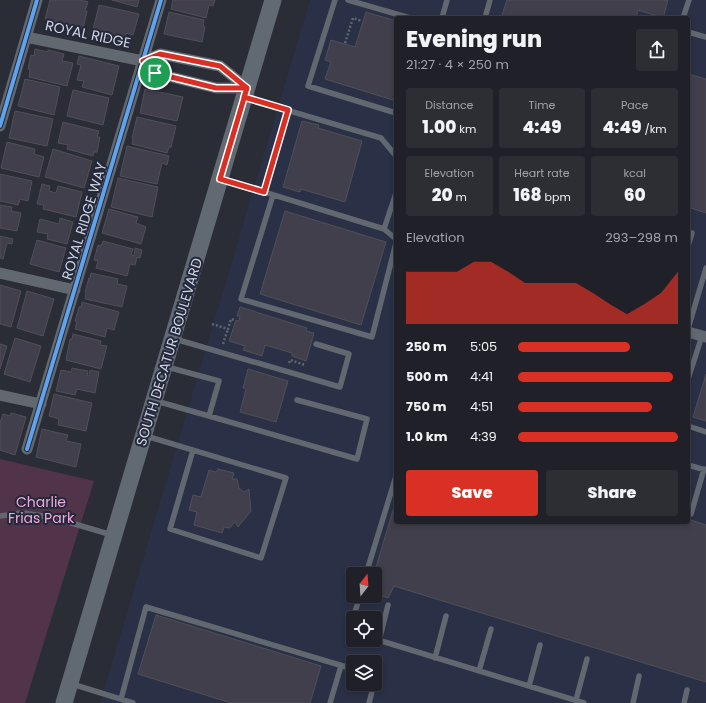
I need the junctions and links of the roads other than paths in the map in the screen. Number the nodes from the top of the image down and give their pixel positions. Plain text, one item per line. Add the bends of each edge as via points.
1 (37, 0) edge
2 (161, 0) edge
3 (273, 0) edge
4 (335, 0) edge
5 (348, 0) edge
6 (447, 0) edge
7 (490, 0) edge
8 (689, 0) edge
9 (403, 16) edge
10 (443, 16) edge
11 (486, 16) edge
12 (684, 16) edge
13 (690, 33) edge
14 (26, 37) junction
15 (706, 37) edge
16 (143, 61) junction
17 (245, 93) junction
18 (288, 110) junction
19 (394, 112) edge
20 (0, 126) edge
21 (394, 154) edge
22 (220, 179) junction
23 (264, 192) junction
24 (273, 195) junction
25 (394, 199) edge
26 (384, 229) junction
27 (692, 233) dead end
28 (394, 237) edge
29 (690, 240) edge
30 (394, 251) edge
31 (706, 268) edge
32 (0, 273) edge
33 (75, 290) junction
34 (690, 323) edge
35 (690, 331) edge
36 (704, 336) edge
37 (173, 338) junction
38 (316, 344) dead end
39 (164, 366) junction
40 (690, 374) edge
41 (0, 395) edge
42 (297, 400) dead end
43 (154, 401) junction
44 (41, 404) junction
45 (209, 416) junction
46 (690, 427) edge
47 (706, 432) edge
48 (144, 435) junction
49 (27, 449) dead end
50 (193, 450) junction
51 (690, 466) edge
52 (705, 470) edge
53 (394, 483) edge
54 (691, 514) dead end
55 (0, 516) edge
56 (114, 535) junction
57 (368, 567) edge
58 (388, 605) dead end
59 (446, 616) dead end
60 (382, 624) edge
61 (491, 629) dead end
62 (382, 642) edge
63 (540, 645) dead end
64 (435, 658) junction
65 (586, 659) dead end
66 (341, 666) junction
67 (346, 667) edge
68 (479, 671) junction
69 (639, 676) dead end
70 (70, 684) junction
71 (529, 686) junction
72 (687, 690) dead end
73 (372, 691) edge
74 (121, 699) junction
75 (576, 700) junction
76 (64, 703) edge
77 (133, 703) edge
78 (330, 703) edge
79 (369, 703) edge
80 (584, 703) edge
81 (633, 703) edge
82 (684, 703) edge

1 - 14 street
2 - 16 street, ROYAL RIDGE WAY
3 - 17 main road, SOUTH DECATUR BOULEVARD
4 - 19 lane via 308,86
5 - 9 lane
6 - 10 lane
7 - 11 lane
8 - 12 lane
13 - 15 lane
14 - 16 street, ROYAL RIDGE
14 - 20 street
16 - 17 street via 155,73
16 - 17 street via 160,54 220,66
16 - 33 street, ROYAL RIDGE WAY
17 - 18 lane
17 - 22 main road, SOUTH DECATUR BOULEVARD
18 - 21 lane via 381,138
18 - 23 lane
22 - 23 lane
22 - 37 main road, SOUTH DECATUR BOULEVARD
23 - 24 lane
24 - 26 lane
24 - 30 lane via 241,299 372,337
25 - 26 lane
26 - 28 lane
27 - 29 lane
31 - 34 lane
32 - 33 street
33 - 44 street, ROYAL RIDGE WAY
35 - 36 street
36 - 40 lane
37 - 38 lane via 340,387 349,354
37 - 39 main road, SOUTH DECATUR BOULEVARD
39 - 43 main road, SOUTH DECATUR BOULEVARD
39 - 45 lane via 219,382
41 - 44 street
42 - 45 lane via 367,419 356,459
43 - 45 lane
43 - 48 main road, SOUTH DECATUR BOULEVARD
44 - 49 street, ROYAL RIDGE WAY
46 - 47 lane
48 - 50 lane
48 - 56 main road, SOUTH DECATUR BOULEVARD
50 - 50 lane via 286,478 261,558 170,529
51 - 52 lane
52 - 54 lane
53 - 57 lane
55 - 56 lane via 22,513 51,517
56 - 70 main road, SOUTH DECATUR BOULEVARD
58 - 60 lane
59 - 64 lane
61 - 68 lane
62 - 64 lane
63 - 71 lane
64 - 68 lane
65 - 75 lane
66 - 67 lane
66 - 74 lane via 146,607
66 - 78 lane
68 - 71 lane
69 - 81 lane
70 - 74 lane
70 - 76 main road, SOUTH DECATUR BOULEVARD
71 - 75 lane
72 - 82 lane
73 - 79 lane
74 - 77 lane
75 - 80 lane

